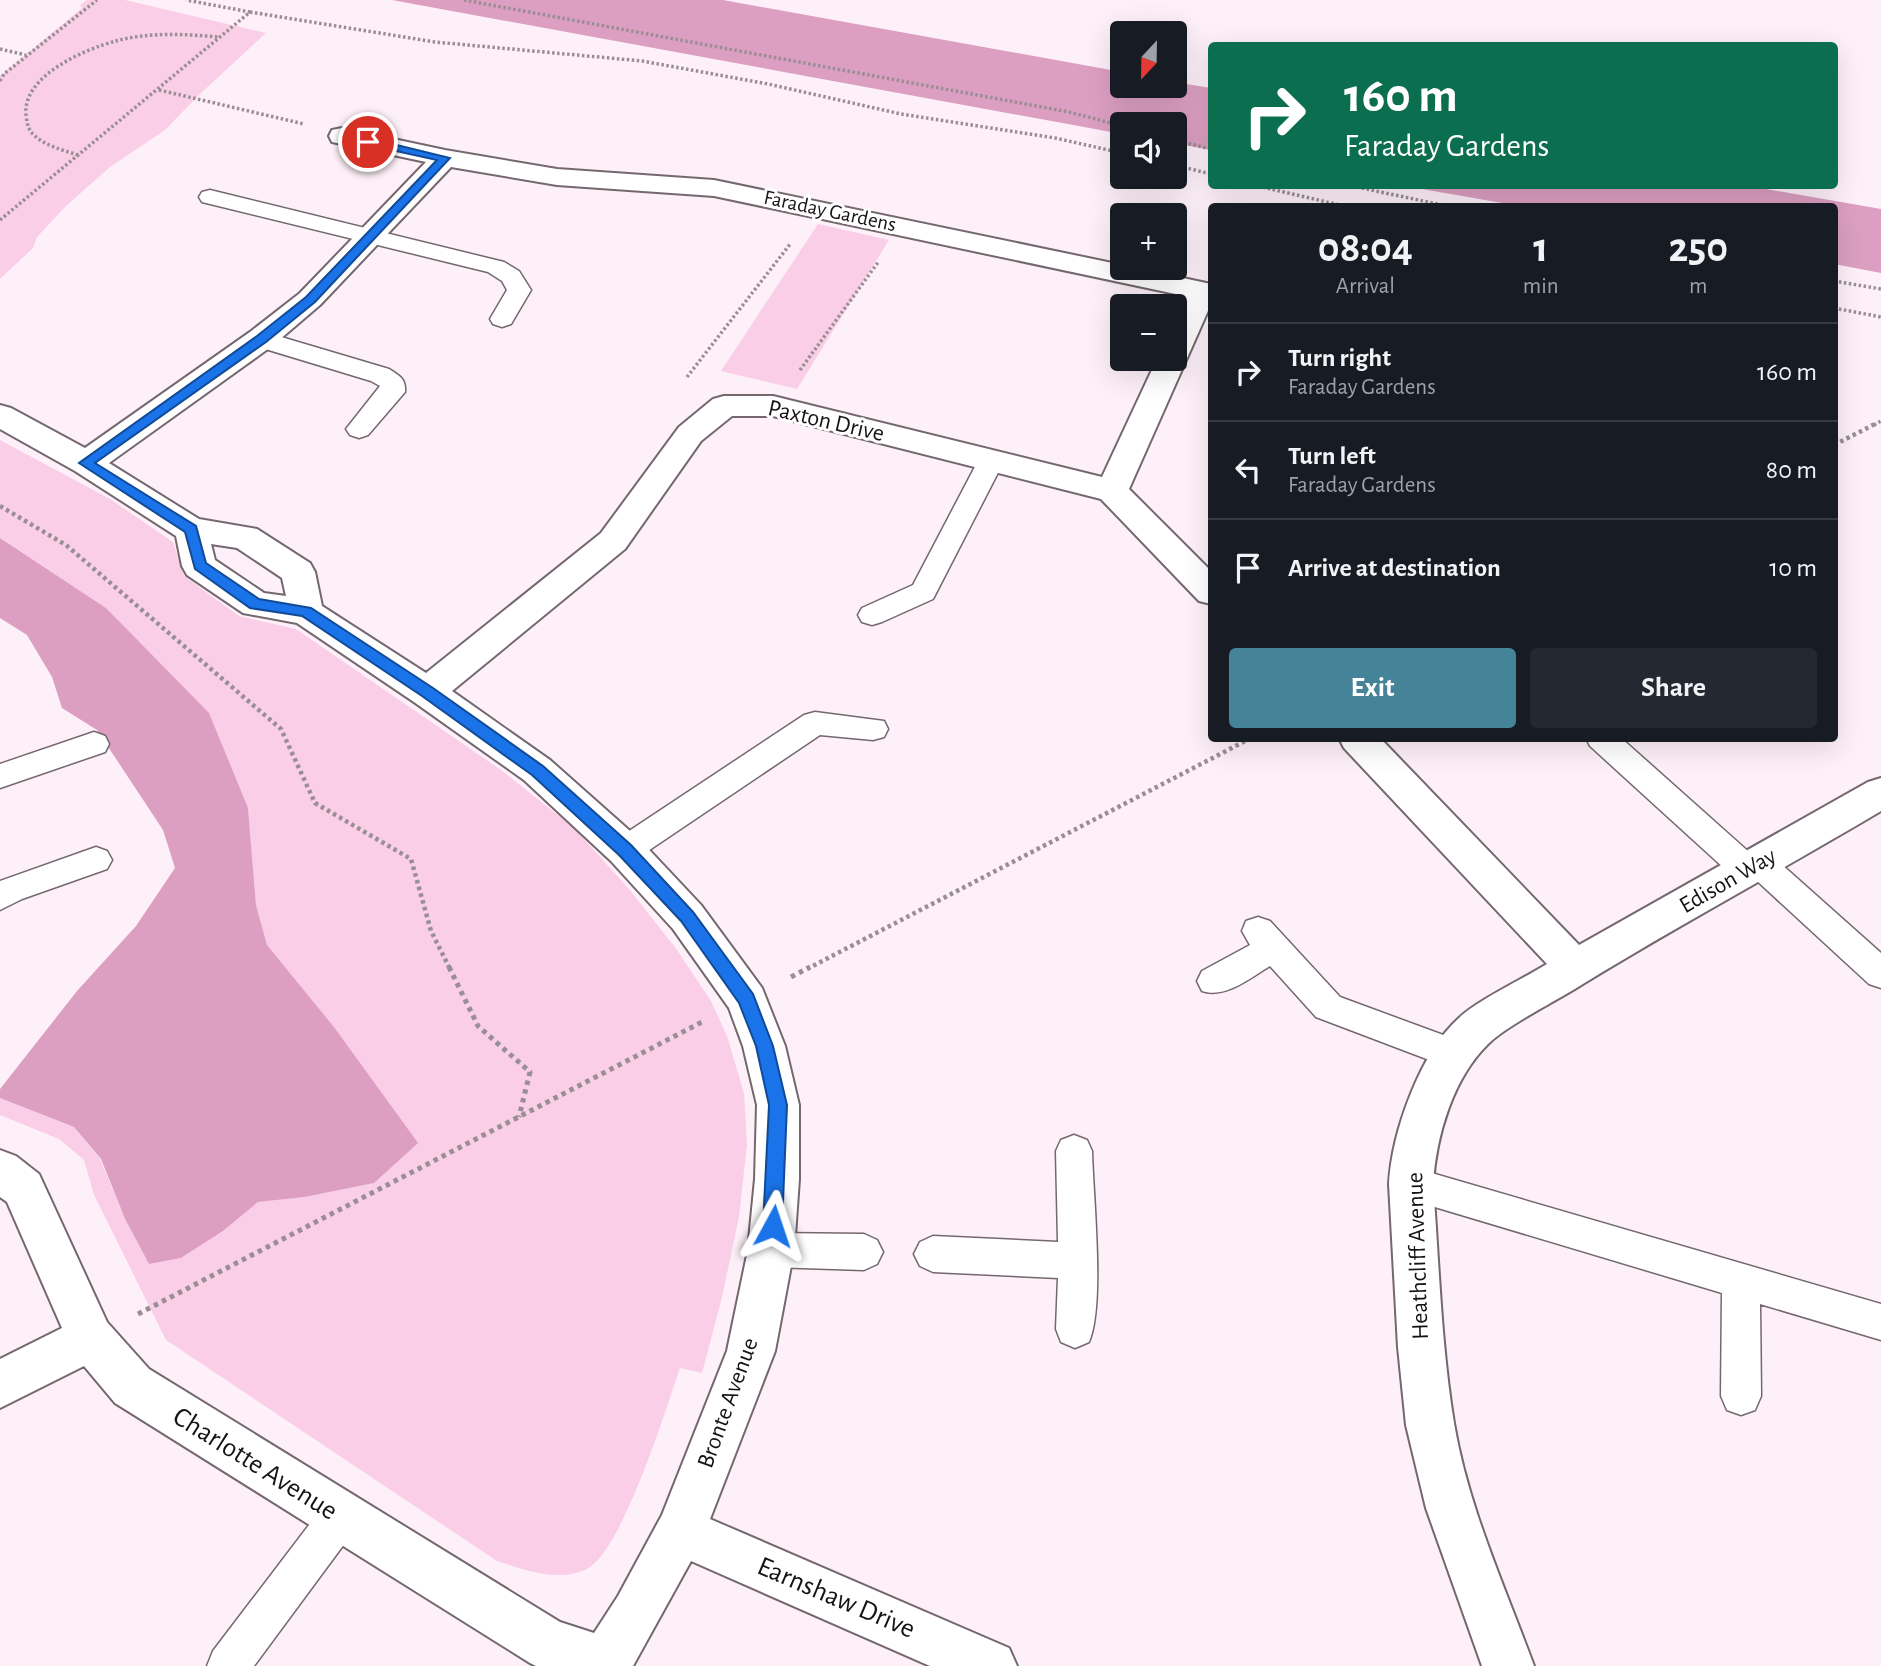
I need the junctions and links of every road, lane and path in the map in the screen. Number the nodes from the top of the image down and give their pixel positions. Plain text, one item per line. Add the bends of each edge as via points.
1 (97, 0) edge
2 (186, 0) edge
3 (464, 0) edge
4 (250, 12) junction
5 (219, 37) junction
6 (0, 49) edge
7 (27, 55) junction
8 (0, 81) edge
9 (158, 90) junction
10 (1110, 123) edge
11 (342, 136) joint
12 (1187, 143) edge
13 (1208, 148) edge
14 (1110, 150) edge
15 (78, 155) junction
16 (445, 158) junction
17 (1187, 168) edge
18 (1208, 173) edge
19 (1271, 189) edge
20 (1366, 189) edge
21 (210, 197) dead end
22 (1331, 203) edge
23 (1433, 203) edge
24 (818, 208) junction
25 (0, 220) edge
26 (905, 227) junction
27 (373, 236) junction
28 (1838, 282) edge
29 (1881, 289) edge
30 (1207, 292) edge
31 (1838, 308) edge
32 (1881, 317) edge
33 (502, 318) dead end
34 (1187, 329) edge
35 (261, 339) junction
36 (1167, 371) edge
37 (683, 385) dead end
38 (773, 406) junction
39 (0, 415) edge
40 (1881, 421) edge
41 (359, 429) dead end
42 (1838, 443) edge
43 (990, 461) junction
44 (86, 463) junction
45 (1112, 491) junction
46 (0, 506) edge
47 (191, 530) junction
48 (1208, 588) edge
49 (306, 612) junction
50 (872, 615) dead end
51 (427, 692) junction
52 (873, 729) dead end
53 (1243, 742) edge
54 (1361, 742) edge
55 (1606, 742) edge
56 (94, 744) dead end
57 (0, 776) edge
58 (1881, 793) edge
59 (625, 850) junction
60 (96, 860) dead end
61 (1753, 866) junction
62 (0, 897) edge
63 (1574, 967) junction
64 (1881, 974) edge
65 (1214, 981) dead end
66 (747, 1000) junction
67 (1453, 1054) junction
68 (519, 1117) junction
69 (1074, 1151) dead end
70 (0, 1170) edge
71 (1411, 1184) junction
72 (771, 1250) junction
73 (864, 1252) dead end
74 (933, 1254) dead end
75 (1077, 1261) junction
76 (1741, 1281) junction
77 (1881, 1322) edge
78 (1075, 1329) dead end
79 (90, 1338) junction
80 (0, 1384) edge
81 (1741, 1396) dead end
82 (339, 1518) junction
83 (680, 1531) junction
84 (606, 1664) edge
85 (228, 1666) edge
86 (991, 1666) edge
87 (1508, 1666) edge

1 - 7 path
2 - 4 path
3 - 10 path
4 - 5 path
4 - 14 path via 435,42 642,61 901,114
5 - 9 path
5 - 15 path via 160,34 130,39 101,45 51,71 26,103 25,118 32,134 52,147
6 - 7 path
7 - 8 path
9 - 11 path
9 - 15 path
11 - 16 street, Faraday Gardens
12 - 13 path
15 - 25 path
16 - 24 street, Faraday Gardens via 557,177 714,188
16 - 27 street
17 - 18 path
19 - 22 path
20 - 23 path
21 - 27 lane
24 - 26 street, Faraday Gardens
24 - 37 path
26 - 30 street, Faraday Gardens
26 - 38 path
27 - 33 lane via 509,273 519,290
27 - 35 street via 310,299
28 - 29 path
30 - 34 street
31 - 32 path
35 - 41 lane via 380,374 393,383 392,392
35 - 44 street
36 - 45 street
38 - 43 street, Paxton Drive
38 - 51 street, Paxton Drive via 724,406 715,413 690,434 612,541
39 - 44 street
40 - 42 path
43 - 45 street, Paxton Drive
43 - 50 lane via 923,592
44 - 47 street
45 - 48 street
46 - 68 path via 66,545 281,729 315,803 411,859 431,931 478,1026 530,1072
47 - 49 street, Bronte Avenue via 200,566 255,604
47 - 49 street via 245,537 298,572
49 - 51 street, Bronte Avenue
51 - 59 street, Bronte Avenue via 537,771
52 - 59 lane via 815,723
53 - 66 path
54 - 63 street
55 - 61 lane
56 - 57 lane
58 - 61 street, Edison Way
59 - 66 street, Bronte Avenue via 687,917
60 - 62 lane
61 - 63 street, Edison Way
61 - 64 lane
63 - 67 street, Heathcliff Avenue via 1475,1029
65 - 67 lane via 1266,939 1328,1007
66 - 68 path
66 - 72 street, Bronte Avenue via 778,1105
67 - 71 street, Heathcliff Avenue via 1430,1101
68 - 79 path
69 - 75 lane
70 - 79 street, Charlotte Avenue via 23,1188
71 - 76 lane
71 - 87 street, Heathcliff Avenue via 1430,1425 1451,1508
72 - 73 lane
72 - 83 street, Bronte Avenue via 751,1351
74 - 75 lane
75 - 78 lane
76 - 77 lane
76 - 81 lane
79 - 80 street
79 - 82 street, Charlotte Avenue via 132,1386
82 - 84 street, Charlotte Avenue via 548,1646
82 - 85 lane
83 - 84 street, Bronte Avenue
83 - 86 street, Earnshaw Drive

